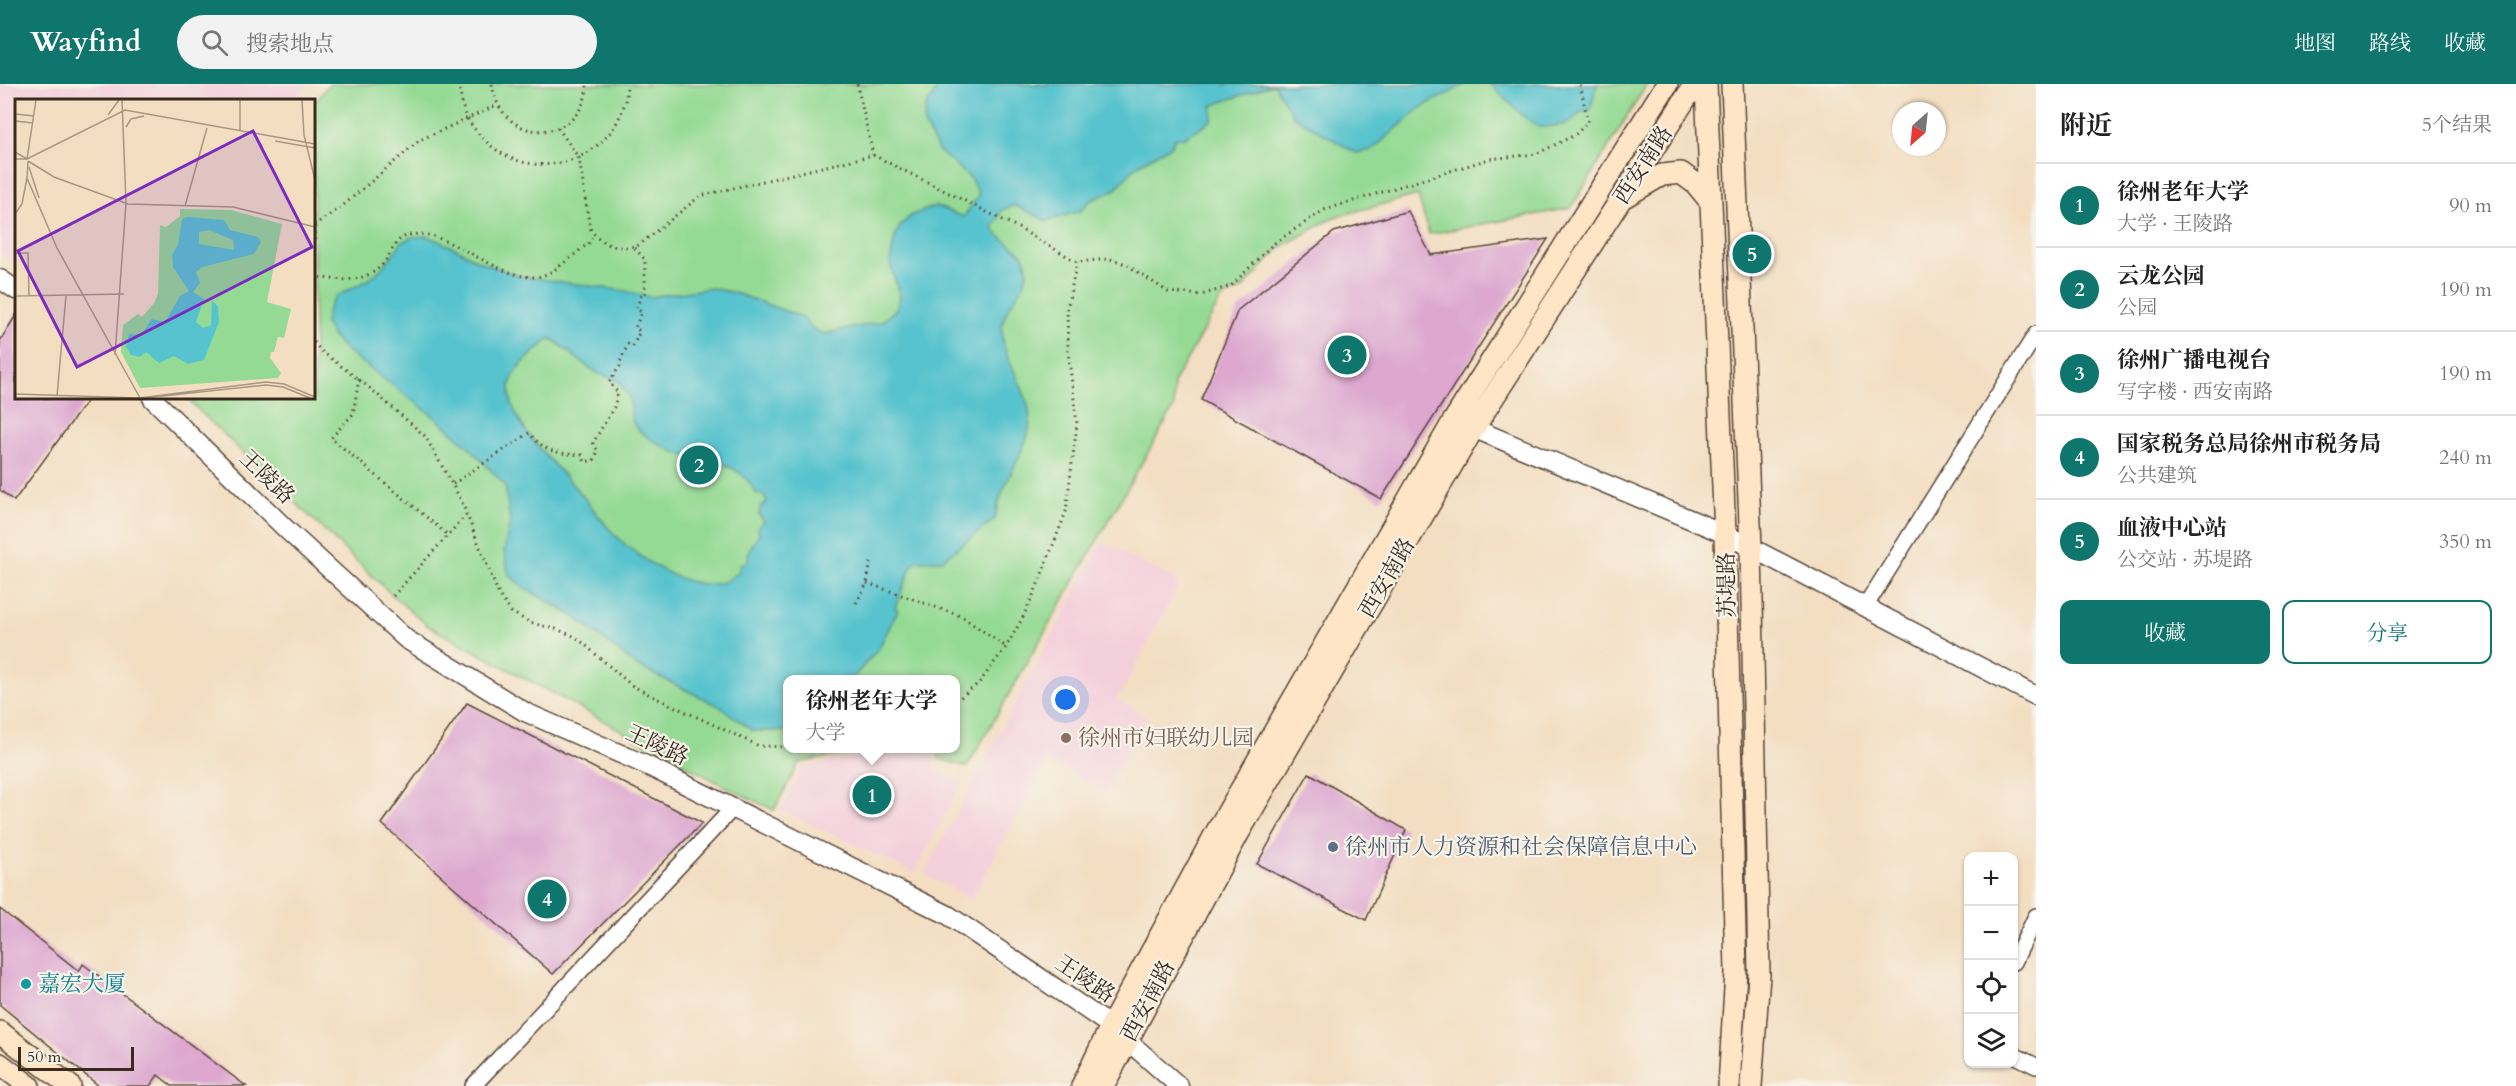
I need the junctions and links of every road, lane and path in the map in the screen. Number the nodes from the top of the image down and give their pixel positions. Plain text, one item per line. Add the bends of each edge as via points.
1 (459, 84) edge
2 (492, 84) edge
3 (587, 84) edge
4 (627, 84) edge
5 (857, 84) edge
6 (1580, 84) edge
7 (1667, 84) edge
8 (1695, 84) edge
9 (1706, 84) edge
10 (1732, 84) edge
11 (497, 105) junction
12 (469, 119) junction
13 (558, 128) junction
14 (873, 155) junction
15 (579, 158) junction
16 (1621, 199) junction
17 (1710, 201) junction
18 (315, 224) edge
19 (594, 236) junction
20 (634, 247) junction
21 (1077, 262) junction
22 (315, 276) edge
23 (0, 279) edge
24 (15, 289) edge
25 (2036, 334) edge
26 (315, 343) edge
27 (358, 379) junction
28 (153, 399) edge
29 (1454, 420) junction
30 (1473, 429) junction
31 (453, 484) junction
32 (467, 514) junction
33 (1725, 534) junction
34 (448, 535) junction
35 (1750, 548) junction
36 (871, 561) dead end
37 (867, 583) junction
38 (393, 596) dead end
39 (856, 603) dead end
40 (1865, 607) junction
41 (1006, 647) junction
42 (2036, 696) edge
43 (960, 698) edge
44 (783, 747) edge
45 (732, 808) junction
46 (2036, 916) edge
47 (2014, 960) edge
48 (0, 1032) edge
49 (1119, 1033) junction
50 (2018, 1057) edge
51 (0, 1064) edge
52 (2036, 1066) edge
53 (29, 1086) edge
54 (70, 1086) edge
55 (473, 1086) edge
56 (1083, 1086) edge
57 (1103, 1086) edge
58 (1179, 1086) edge
59 (1729, 1086) edge
60 (1751, 1086) edge

1 - 12 path via 463,109
2 - 11 path
3 - 13 path via 581,108
4 - 15 path via 618,122 601,144
5 - 14 path
6 - 21 path via 1588,122 1575,135 1536,154 1490,159 1324,210 1273,244 1231,286 1201,295 1168,292 1126,264 1110,259
7 - 29 main road, 西安南路
8 - 16 main road, 西安南路
9 - 17 main road, 苏堤路
10 - 35 main road, 苏堤路
11 - 12 path
11 - 13 path via 513,123 527,130
12 - 15 path via 477,134 499,153 526,164 553,165
12 - 18 path via 420,141 339,209
13 - 15 path
14 - 20 path via 700,196
14 - 21 path via 1016,226
15 - 19 path
16 - 17 main road via 1662,175 1681,173
16 - 30 main road, 西安南路
17 - 33 main road, 苏堤路
19 - 20 path via 616,247
19 - 22 path via 544,275 519,274 429,234 413,234 400,238 372,273 336,281
20 - 31 path via 645,260 645,295 636,309 642,312 635,328 640,331 633,346 628,344 621,366 609,381 618,393 593,443 598,451 594,460 585,462 582,455 555,453 540,446 529,433
21 - 41 path via 1067,309 1077,424 1066,512 1036,589
23 - 24 street
25 - 40 street
26 - 27 path
27 - 31 path via 425,436
27 - 34 path via 353,414 331,438
28 - 45 street, 王陵路 via 406,639 525,712
29 - 30 street
29 - 49 main road, 西安南路 via 1217,831
30 - 33 street
30 - 49 main road, 西安南路
31 - 32 path
32 - 34 path
32 - 44 path via 499,595 512,612 531,623 576,637 631,685 654,697 759,746
33 - 35 street
33 - 59 main road, 苏堤路 via 1736,972
34 - 38 path
35 - 40 street
35 - 60 main road, 苏堤路 via 1759,975
36 - 37 path
37 - 39 path
37 - 41 path via 961,616
40 - 42 street
41 - 43 path via 979,683
45 - 49 street, 王陵路 via 948,915
45 - 55 street
46 - 47 street
48 - 54 main road
49 - 56 main road, 西安南路
49 - 57 main road, 西安南路
49 - 58 street, 王陵路
50 - 52 street
51 - 53 main road

